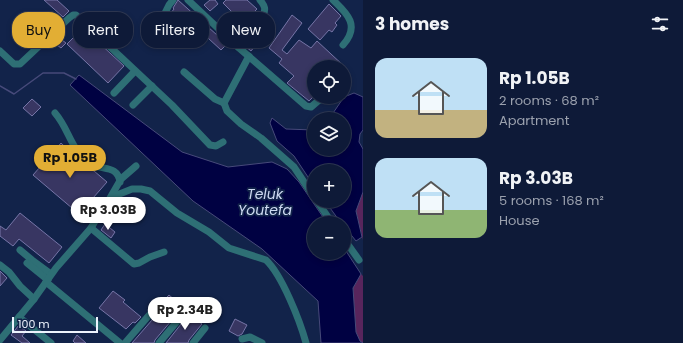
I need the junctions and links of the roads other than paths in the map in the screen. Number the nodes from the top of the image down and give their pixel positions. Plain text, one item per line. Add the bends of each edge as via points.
1 (173, 0) edge
2 (188, 0) edge
3 (260, 0) edge
4 (333, 0) edge
5 (166, 12) edge
6 (265, 12) edge
7 (65, 21) edge
8 (217, 27) edge
9 (343, 45) dead end
10 (37, 48) edge
11 (239, 48) edge
12 (0, 51) edge
13 (249, 56) junction
14 (136, 71) junction
15 (184, 72) dead end
16 (152, 86) junction
17 (114, 93) dead end
18 (224, 103) junction
19 (316, 104) edge
20 (133, 105) dead end
21 (55, 113) dead end
22 (223, 142) dead end
23 (136, 166) dead end
24 (120, 182) junction
25 (307, 186) edge
26 (106, 204) junction
27 (90, 228) junction
28 (351, 249) edge
29 (20, 250) dead end
30 (164, 252) dead end
31 (359, 260) dead end
32 (27, 263) dead end
33 (0, 265) edge
34 (48, 279) junction
35 (34, 299) junction
36 (157, 306) dead end
37 (185, 312) dead end
38 (19, 317) junction
39 (205, 328) dead end
40 (1, 336) edge
41 (242, 339) dead end
42 (51, 343) edge
43 (120, 343) edge
44 (125, 343) edge
45 (160, 343) edge
46 (193, 343) edge
47 (262, 343) edge
48 (306, 343) edge

1 - 5 street
2 - 8 street
3 - 6 street via 265,5
4 - 9 street via 346,12 350,21 350,34
7 - 14 street via 76,15
10 - 12 street via 20,64 14,64
11 - 13 street
13 - 18 street
13 - 19 street via 306,106
14 - 16 street
14 - 17 street
15 - 18 street via 215,99
16 - 20 street
16 - 22 street via 210,145 216,146
18 - 25 street via 227,111 241,124 294,166
21 - 24 street via 80,155 93,165 114,170
23 - 24 street
24 - 26 street
26 - 27 street
26 - 48 street via 116,195 132,189 150,191 177,213 230,248 266,260 282,282
27 - 30 street via 134,264
27 - 34 street
28 - 31 street
29 - 34 street
32 - 34 street
33 - 35 street
34 - 35 street
34 - 43 street
35 - 38 street
36 - 44 street
37 - 45 street
38 - 40 street
38 - 42 street
39 - 46 street
41 - 47 street via 250,337

